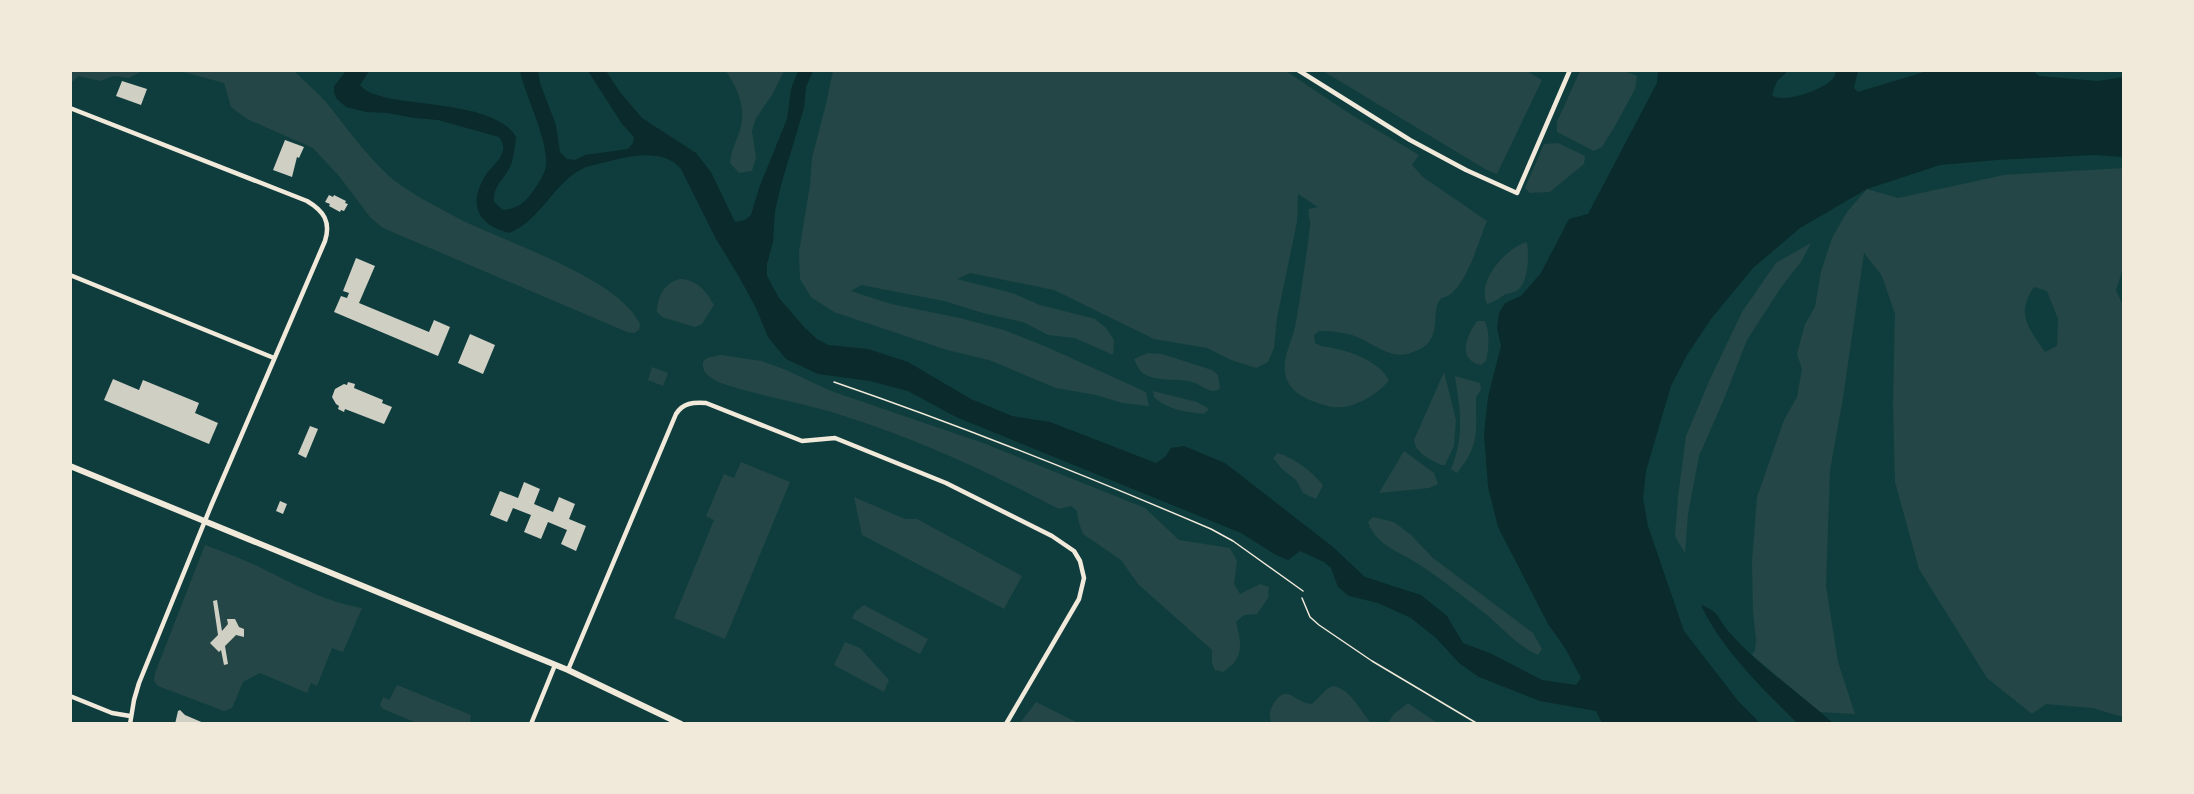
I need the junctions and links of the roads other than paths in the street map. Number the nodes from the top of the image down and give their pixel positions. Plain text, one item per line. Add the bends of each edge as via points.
1 (1298, 70) edge
2 (1570, 70) edge
3 (70, 108) edge
4 (70, 275) edge
5 (274, 358) junction
6 (70, 466) edge
7 (204, 522) junction
8 (555, 664) junction
9 (568, 670) junction
10 (70, 696) edge
11 (130, 716) junction
12 (130, 723) edge
13 (531, 723) edge
14 (681, 723) edge
15 (1006, 723) edge

1 - 2 street via 1410,140 1517,193
3 - 5 street via 307,201 325,216 325,241
4 - 5 street
5 - 7 street
6 - 7 main road
7 - 8 main road
7 - 11 street via 139,683
8 - 9 main road
8 - 13 street
9 - 14 main road
9 - 15 street via 679,410 691,403 706,403 802,441 835,438 951,485 1074,551 1083,570 1083,588
10 - 11 street
11 - 12 street

